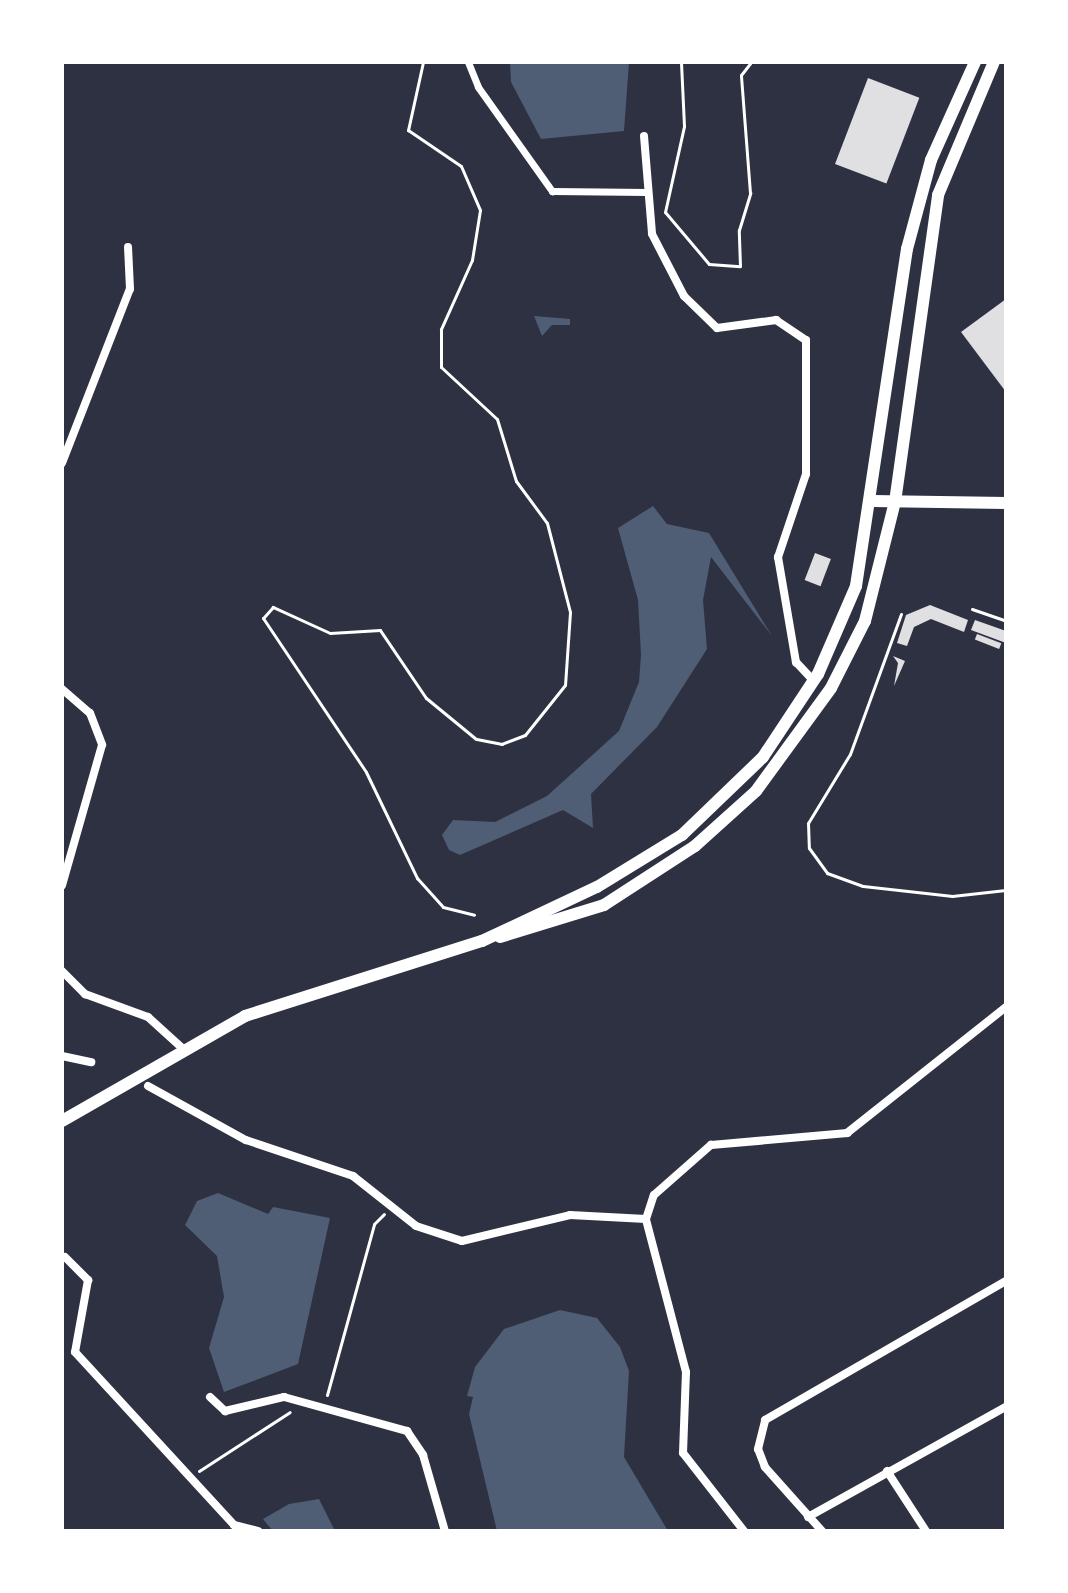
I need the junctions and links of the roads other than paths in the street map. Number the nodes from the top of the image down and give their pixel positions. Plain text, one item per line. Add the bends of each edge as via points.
1 (468, 62) edge
2 (975, 62) edge
3 (994, 62) edge
4 (644, 136) dead end
5 (647, 192) junction
6 (128, 247) dead end
7 (62, 463) edge
8 (873, 501) junction
9 (895, 502) junction
10 (1006, 503) edge
11 (814, 681) junction
12 (62, 689) edge
13 (62, 885) edge
14 (482, 941) junction
15 (62, 971) edge
16 (1006, 1007) edge
17 (181, 1047) junction
18 (62, 1056) edge
19 (91, 1062) dead end
20 (148, 1086) dead end
21 (62, 1121) edge
22 (646, 1219) junction
23 (65, 1257) dead end
24 (1006, 1281) edge
25 (210, 1397) dead end
26 (1006, 1407) edge
27 (887, 1471) junction
28 (808, 1517) junction
29 (258, 1531) edge
30 (445, 1531) edge
31 (744, 1531) edge
32 (822, 1531) edge
33 (926, 1531) edge

1 - 5 street via 478,87 552,191
2 - 8 street via 931,160 910,235
3 - 9 street via 953,150 925,249
4 - 5 street
5 - 11 street via 653,238 667,274 709,323 734,330 776,320 806,340 806,474 778,557 796,662
6 - 7 street via 130,289
8 - 9 street
8 - 11 street via 856,586
9 - 10 street
9 - 14 street via 854,643 808,726 756,791 631,890 554,926
11 - 14 street via 763,757 682,835 597,887
12 - 13 street via 90,713 102,745
14 - 17 street via 298,996
15 - 17 street via 85,994 148,1017
16 - 22 street via 847,1133 711,1145 654,1195
17 - 21 street
18 - 19 street
20 - 22 street via 246,1140 353,1176 416,1226 462,1241 570,1215
22 - 31 street via 686,1372 683,1453
23 - 29 street via 88,1280 75,1352 234,1525
24 - 28 street via 765,1420 758,1449 765,1467
25 - 30 street via 225,1411 284,1397 307,1401 414,1438
26 - 27 street
27 - 28 street
27 - 33 street
28 - 32 street

